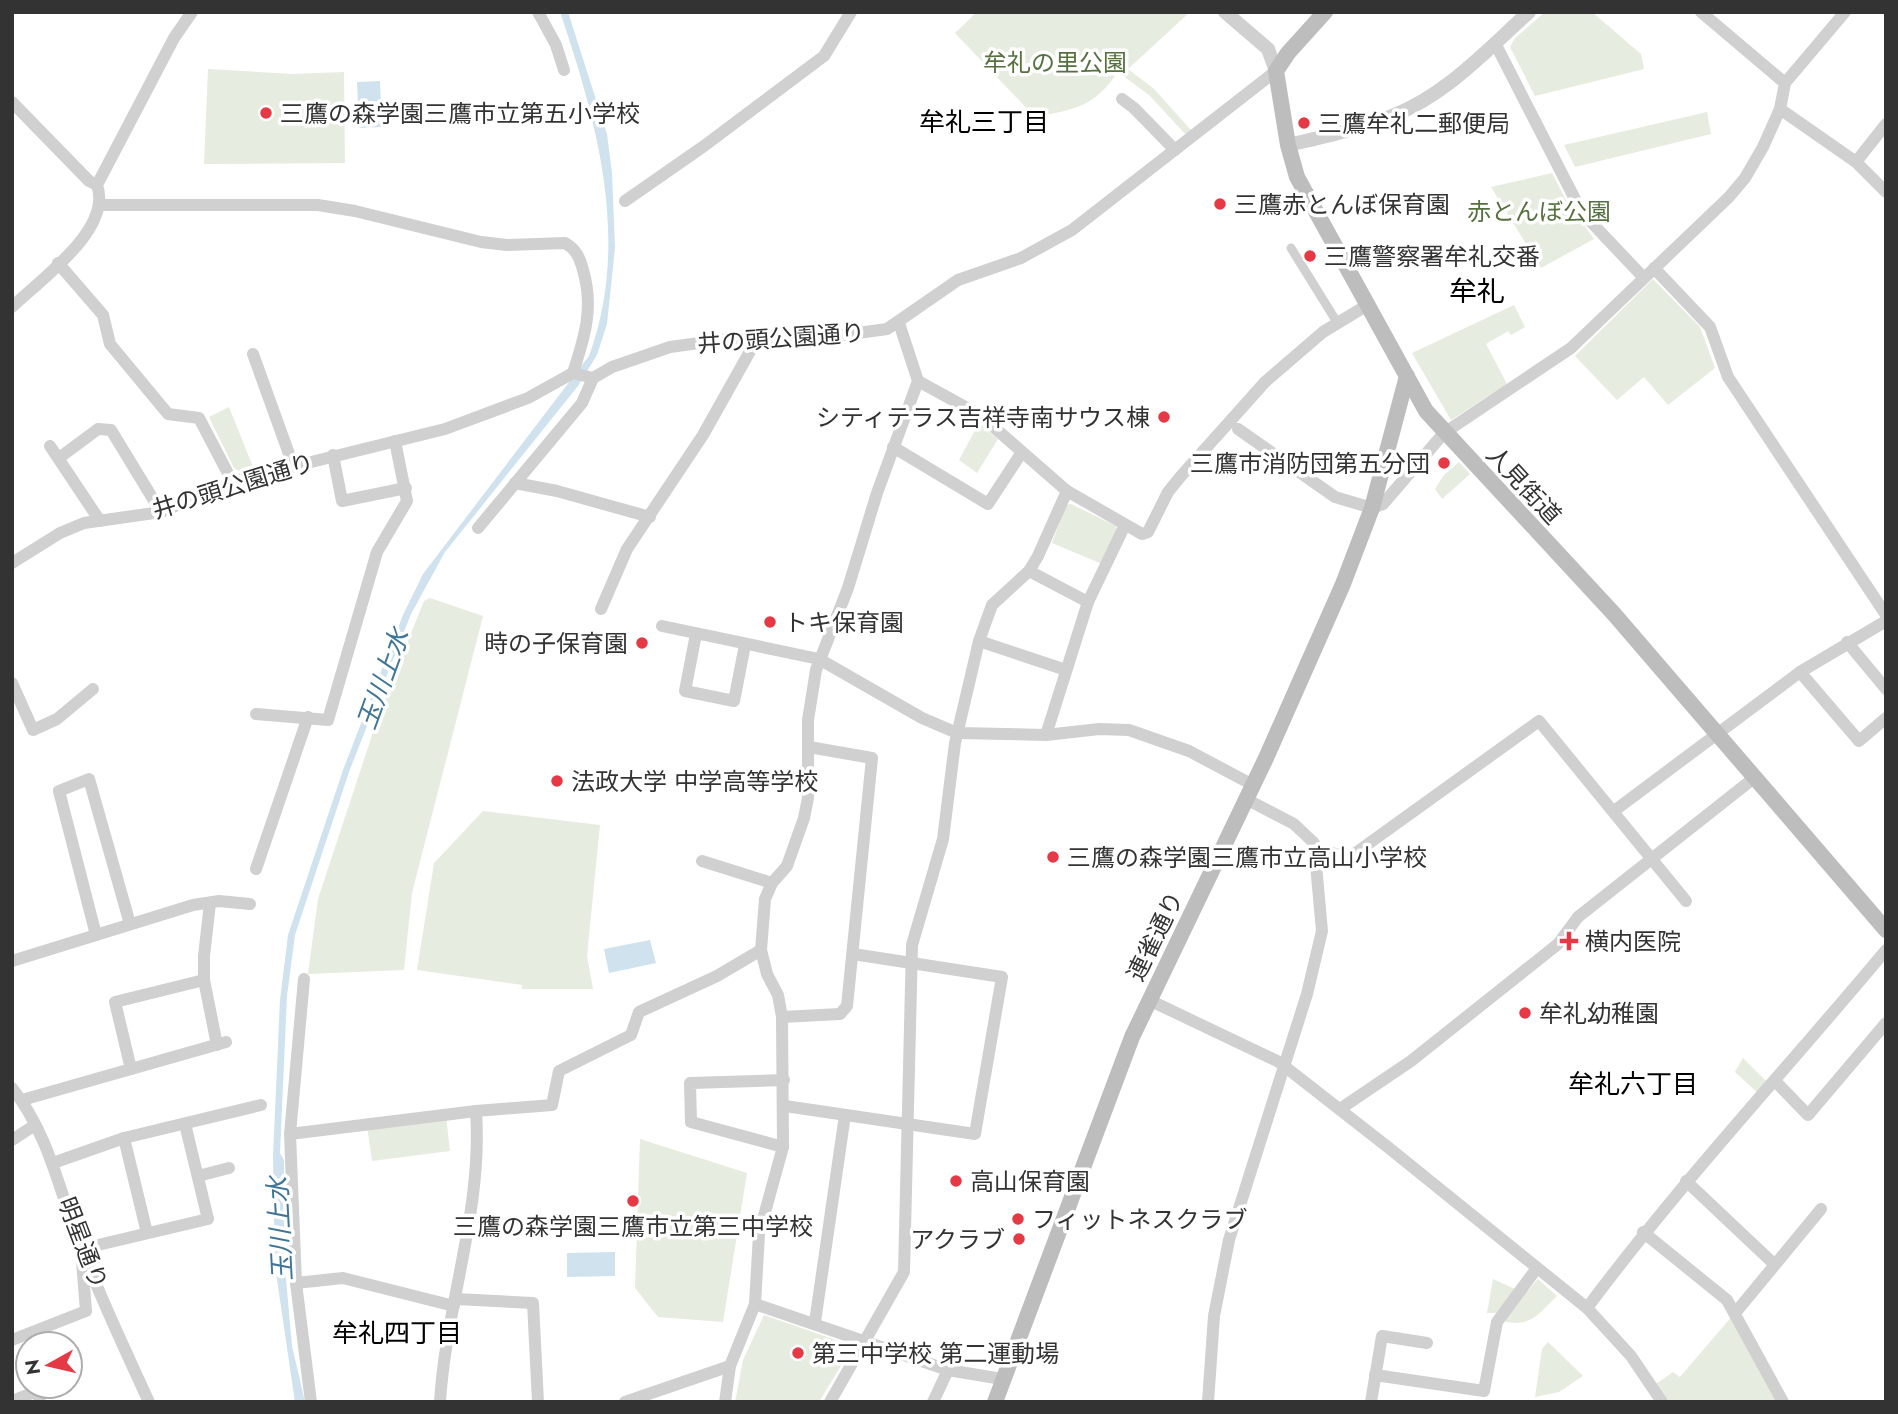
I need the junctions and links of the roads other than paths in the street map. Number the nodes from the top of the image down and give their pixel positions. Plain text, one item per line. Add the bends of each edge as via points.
1 (192, 12) edge
2 (538, 12) edge
3 (851, 12) edge
4 (1225, 12) edge
5 (1325, 12) edge
6 (1529, 12) edge
7 (1701, 12) edge
8 (1845, 12) edge
9 (1495, 43) junction
10 (564, 70) dead end
11 (1276, 71) junction
12 (1785, 83) junction
13 (1122, 99) dead end
14 (12, 102) edge
15 (1780, 109) junction
16 (1886, 124) edge
17 (1288, 145) junction
18 (1175, 150) junction
19 (1856, 162) junction
20 (97, 185) junction
21 (1886, 192) edge
22 (625, 201) dead end
23 (101, 205) junction
24 (1291, 248) dead end
25 (58, 263) junction
26 (1654, 268) junction
27 (1644, 278) junction
28 (1369, 304) junction
29 (12, 307) edge
30 (1335, 318) dead end
31 (900, 323) junction
32 (758, 337) junction
33 (253, 354) dead end
34 (574, 373) junction
35 (1407, 376) junction
36 (591, 378) junction
37 (918, 380) junction
38 (1237, 429) dead end
39 (1444, 433) junction
40 (395, 441) junction
41 (50, 446) dead end
42 (892, 447) junction
43 (1022, 452) junction
44 (333, 455) junction
45 (59, 458) junction
46 (293, 465) junction
47 (515, 483) junction
48 (233, 484) junction
49 (405, 488) junction
50 (1067, 491) junction
51 (1372, 508) junction
52 (161, 512) junction
53 (650, 517) junction
54 (100, 521) junction
55 (1125, 525) junction
56 (478, 527) dead end
57 (12, 564) edge
58 (1029, 570) junction
59 (1088, 602) junction
60 (601, 609) dead end
61 (1886, 615) edge
62 (1886, 621) edge
63 (662, 626) dead end
64 (696, 634) junction
65 (979, 641) junction
66 (1847, 642) junction
67 (745, 645) junction
68 (819, 659) junction
69 (1066, 670) junction
70 (1800, 672) junction
71 (12, 683) edge
72 (93, 689) dead end
73 (1886, 689) edge
74 (256, 714) dead end
75 (307, 717) junction
76 (1886, 718) edge
77 (1717, 732) junction
78 (957, 733) junction
79 (1046, 735) junction
80 (809, 747) junction
81 (1754, 778) junction
82 (1249, 792) junction
83 (1614, 811) junction
84 (1316, 850) junction
85 (1650, 858) junction
86 (702, 861) dead end
87 (256, 869) dead end
88 (772, 883) junction
89 (1686, 901) dead end
90 (211, 903) junction
91 (250, 904) dead end
92 (130, 924) junction
93 (1886, 930) edge
94 (96, 935) junction
95 (761, 950) junction
96 (1886, 950) edge
97 (853, 954) junction
98 (12, 961) edge
99 (912, 962) junction
100 (304, 979) dead end
101 (204, 980) junction
102 (1149, 1000) junction
103 (782, 1017) junction
104 (1886, 1023) edge
105 (1284, 1066) junction
106 (131, 1069) junction
107 (784, 1080) junction
108 (1776, 1082) junction
109 (12, 1088) edge
110 (22, 1100) junction
111 (261, 1105) dead end
112 (785, 1105) junction
113 (1340, 1109) junction
114 (476, 1111) junction
115 (845, 1115) junction
116 (906, 1123) junction
117 (185, 1124) junction
118 (35, 1125) junction
119 (290, 1134) junction
120 (124, 1138) junction
121 (12, 1140) edge
122 (783, 1147) junction
123 (53, 1163) junction
124 (229, 1168) dead end
125 (198, 1175) junction
126 (1686, 1181) junction
127 (1821, 1209) dead end
128 (1643, 1232) junction
129 (147, 1234) junction
130 (81, 1249) junction
131 (1774, 1264) junction
132 (1537, 1268) junction
133 (296, 1283) junction
134 (455, 1303) junction
135 (755, 1304) junction
136 (1587, 1308) junction
137 (1736, 1312) junction
138 (815, 1322) junction
139 (12, 1340) edge
140 (867, 1340) junction
141 (1427, 1343) dead end
142 (730, 1366) junction
143 (948, 1370) junction
144 (1375, 1375) junction
145 (1002, 1379) junction
146 (12, 1401) edge
147 (40, 1402) edge
148 (149, 1402) edge
149 (311, 1402) edge
150 (440, 1402) edge
151 (538, 1402) edge
152 (625, 1402) edge
153 (725, 1402) edge
154 (830, 1402) edge
155 (933, 1402) edge
156 (995, 1402) edge
157 (1208, 1402) edge
158 (1371, 1402) edge
159 (1662, 1402) edge
160 (1783, 1402) edge

1 - 20 street
2 - 10 street
3 - 22 street via 824,56
4 - 11 street via 1268,49
5 - 11 main road
6 - 9 street
7 - 12 street
8 - 12 street
9 - 17 street via 1456,78 1401,112
9 - 27 street via 1577,203
11 - 17 main road, 人見街道
11 - 18 street, 井の頭公園通り
12 - 15 street
13 - 18 street
14 - 20 street
15 - 19 street
15 - 26 street via 1745,178
16 - 19 street
17 - 28 main road, 人見街道 via 1304,193
18 - 31 street, 井の頭公園通り via 1048,245 958,280
19 - 21 street
20 - 23 street
23 - 25 street via 96,221
23 - 34 street via 318,205 497,245 565,243 578,253 590,295 586,332
24 - 30 street
25 - 29 street
25 - 48 street via 103,315 110,344 168,414 200,418
26 - 27 street
26 - 61 street via 1710,327 1728,377
27 - 39 street via 1552,363
28 - 35 main road, 人見街道
28 - 55 street via 1323,331 1265,382 1168,492 1148,532 1142,534
31 - 32 street, 井の頭公園通り via 857,335
31 - 37 street
32 - 36 street, 井の頭公園通り via 670,347
32 - 53 street
33 - 46 street
34 - 36 street
34 - 40 street, 井の頭公園通り via 528,398 445,429
35 - 39 main road, 人見街道
35 - 51 main road, 連雀通り
36 - 47 street via 582,403
37 - 42 street
37 - 43 street via 979,415
38 - 51 street via 1335,497
39 - 51 street via 1388,499
39 - 77 main road, 人見街道
40 - 44 street, 井の頭公園通り
40 - 49 street
41 - 45 street
42 - 43 street via 988,504
42 - 68 street via 852,577
43 - 50 street
44 - 46 street, 井の頭公園通り
44 - 49 street via 342,501
45 - 52 street via 98,429 111,430
45 - 54 street
46 - 48 street, 井の頭公園通り
47 - 53 street
47 - 56 street
48 - 52 street, 井の頭公園通り
49 - 75 street via 407,500 377,552 328,720
50 - 55 street
50 - 58 street
51 - 82 main road, 連雀通り
52 - 54 street, 井の頭公園通り
53 - 60 street via 621,560
54 - 57 street, 井の頭公園通り via 60,533
55 - 59 street
58 - 59 street
58 - 65 street via 992,605
59 - 69 street
62 - 66 street
63 - 64 street
64 - 67 street
64 - 67 street via 685,691 734,701
65 - 69 street
65 - 78 street
66 - 70 street
66 - 73 street
67 - 68 street
68 - 78 street
68 - 80 street via 811,695
69 - 79 street
70 - 76 street via 1859,741
70 - 77 street
71 - 72 street via 33,730 57,719
74 - 75 street
75 - 87 street
77 - 81 main road, 人見街道
77 - 83 street
78 - 79 street
78 - 99 street via 943,839 912,945
79 - 82 street via 1129,730 1189,751
80 - 88 street via 804,818 787,866
80 - 97 street via 872,758
81 - 85 street
81 - 93 main road, 人見街道
82 - 84 street via 1302,830
82 - 102 main road, 連雀通り
83 - 84 street via 1539,720 1350,857
83 - 85 street
84 - 105 street via 1322,931
85 - 89 street
85 - 113 street via 1578,917 1559,944 1411,1061
86 - 88 street
88 - 95 street via 765,899
90 - 91 street
90 - 92 street
90 - 101 street
92 - 94 street
92 - 94 street via 89,779 59,791
94 - 98 street
95 - 103 street
95 - 114 street via 639,1012 631,1035 559,1071 552,1105
96 - 108 street
97 - 99 street
97 - 103 street via 847,1006 840,1014
99 - 116 street
99 - 116 street via 1002,977 975,1134
100 - 119 street
101 - 106 street via 221,1043
101 - 106 street via 115,1002
102 - 105 street
102 - 145 main road, 連雀通り via 1099,1119
103 - 107 street
104 - 108 street via 1808,1115
105 - 113 street
105 - 157 street via 1229,1240 1214,1316
106 - 110 street
107 - 112 street
107 - 122 street via 690,1083 691,1122
108 - 126 street
109 - 110 street, 明星通り
110 - 118 street, 明星通り
111 - 117 street
112 - 115 street
112 - 122 street
113 - 132 street
114 - 119 street
114 - 134 street via 478,1165
115 - 116 street
115 - 138 street
116 - 140 street via 904,1272
117 - 120 street
117 - 125 street
118 - 121 street
118 - 123 street, 明星通り
119 - 133 street
120 - 123 street
120 - 129 street
122 - 135 street via 759,1234
123 - 130 street, 明星通り
124 - 125 street
125 - 129 street via 208,1219
126 - 128 street
126 - 131 street
127 - 131 street
128 - 136 street
128 - 137 street
129 - 130 street
130 - 139 street via 86,1311
130 - 148 street, 明星通り
131 - 137 street
132 - 136 street
132 - 144 street via 1497,1322 1484,1391
133 - 134 street via 344,1278
133 - 149 street
134 - 150 street via 442,1365
134 - 151 street via 533,1303
135 - 138 street
135 - 142 street
136 - 159 street via 1631,1356
137 - 160 street
138 - 140 street
140 - 143 street
140 - 154 street
141 - 144 street via 1382,1336
142 - 152 street
142 - 153 street
143 - 145 street
143 - 155 street
144 - 158 street
145 - 156 main road, 連雀通り
146 - 147 street via 37,1391

